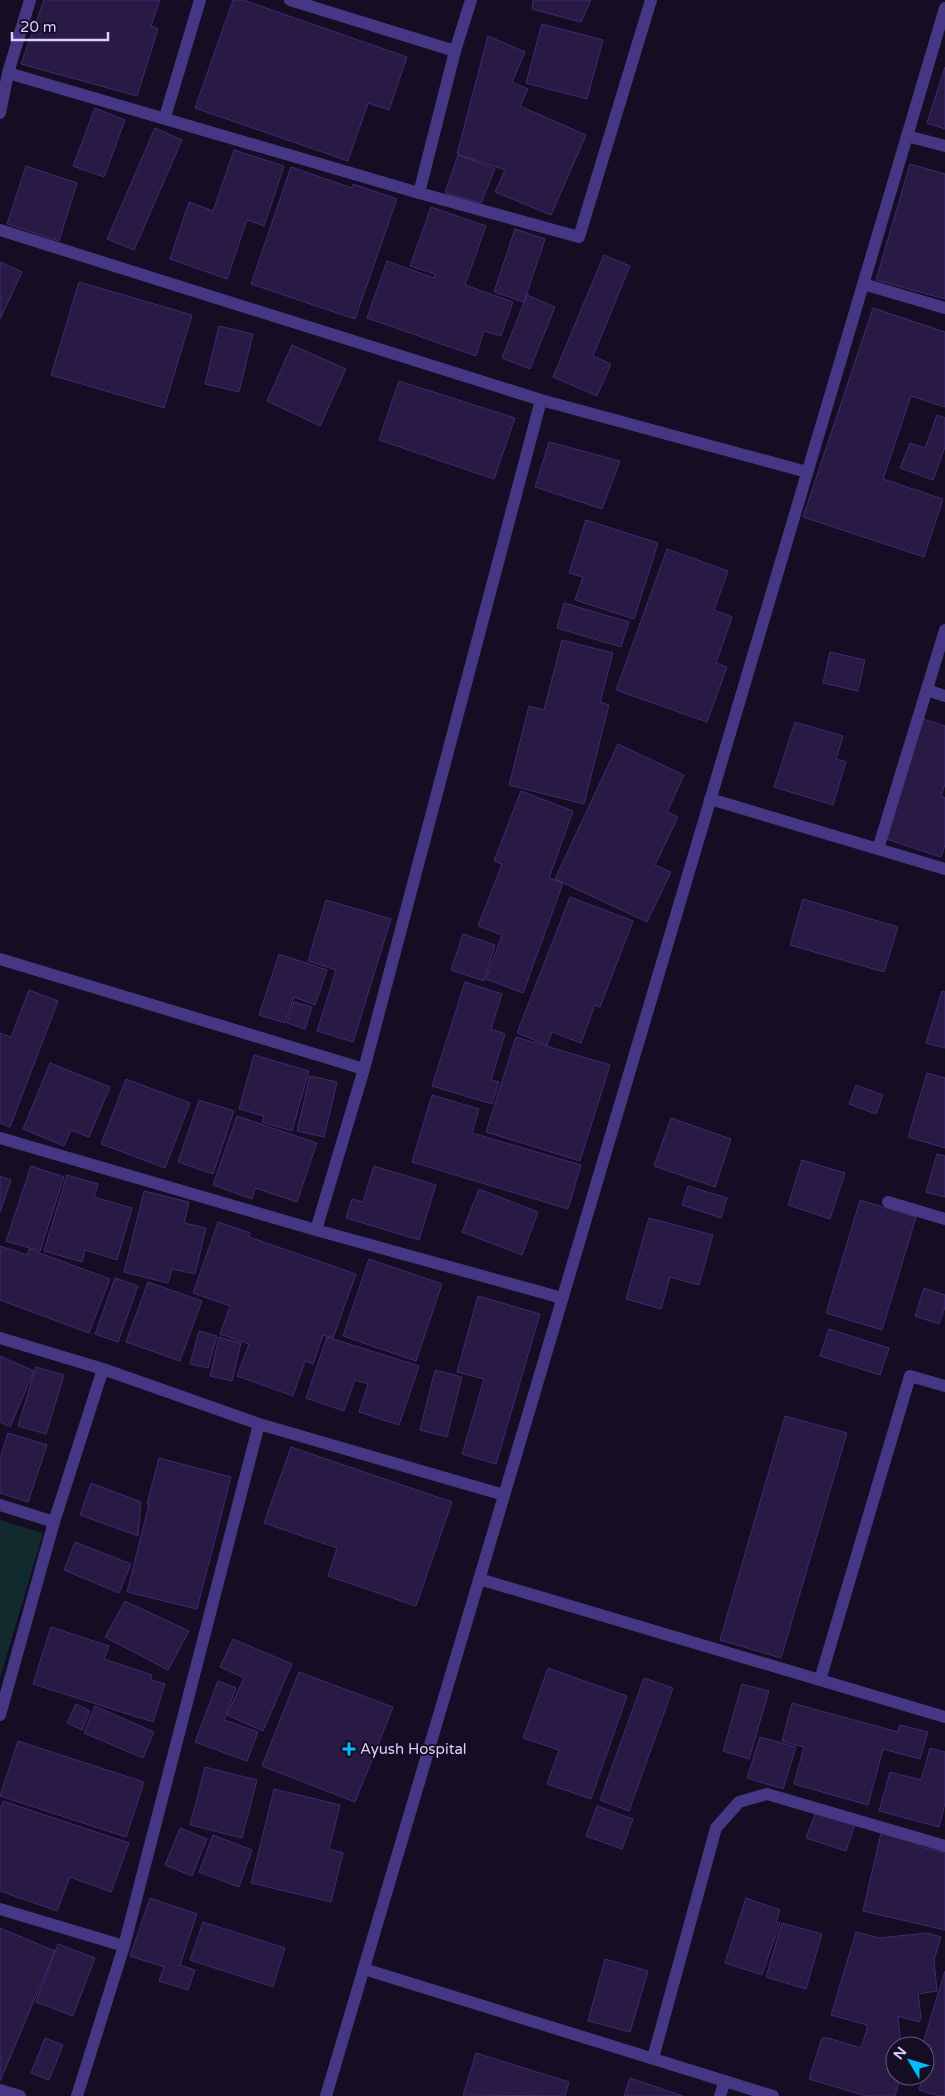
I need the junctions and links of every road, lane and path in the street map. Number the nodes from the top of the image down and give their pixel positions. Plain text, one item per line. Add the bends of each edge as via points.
1 (30, 0) edge
2 (200, 0) edge
3 (290, 0) edge
4 (471, 0) edge
5 (651, 0) edge
6 (945, 8) edge
7 (455, 51) junction
8 (8, 73) junction
9 (0, 114) edge
10 (165, 118) junction
11 (907, 136) junction
12 (945, 146) edge
13 (419, 193) junction
14 (0, 230) edge
15 (863, 284) junction
16 (945, 308) edge
17 (540, 400) junction
18 (808, 472) junction
19 (945, 630) edge
20 (927, 690) junction
21 (945, 696) edge
22 (710, 799) junction
23 (878, 848) junction
24 (945, 869) edge
25 (0, 959) edge
26 (364, 1069) junction
27 (0, 1138) edge
28 (888, 1202) dead end
29 (945, 1219) edge
30 (316, 1230) junction
31 (562, 1298) junction
32 (0, 1338) edge
33 (103, 1369) junction
34 (945, 1386) edge
35 (259, 1424) junction
36 (504, 1495) junction
37 (0, 1505) edge
38 (54, 1522) junction
39 (479, 1579) junction
40 (820, 1680) junction
41 (0, 1715) edge
42 (945, 1717) edge
43 (945, 1846) edge
44 (0, 1909) edge
45 (124, 1946) junction
46 (364, 1969) junction
47 (652, 2058) junction
48 (725, 2081) junction
49 (0, 2090) edge
50 (20, 2096) edge
51 (77, 2096) edge
52 (326, 2096) edge
53 (720, 2096) edge
54 (773, 2096) edge

1 - 8 street
2 - 10 street
3 - 7 street
4 - 7 street
5 - 13 street via 579,237
6 - 11 street
7 - 13 street
8 - 9 street
8 - 10 street
10 - 13 street
11 - 12 street
11 - 15 street
14 - 17 street
15 - 16 street
15 - 18 street
17 - 18 street
17 - 26 street
18 - 22 street
19 - 20 street
20 - 21 street
20 - 23 street
22 - 23 street
22 - 31 street
23 - 24 street
25 - 26 street
26 - 30 street
27 - 30 street
28 - 29 street
30 - 31 street
31 - 36 street
32 - 33 street
33 - 35 street
33 - 38 street
34 - 40 street via 910,1376
35 - 36 street
35 - 45 street
36 - 39 street
37 - 38 street
38 - 41 street
39 - 40 street
39 - 46 street
40 - 42 street
43 - 47 street via 767,1794 739,1802 716,1828
44 - 45 street
45 - 51 street
46 - 47 street
46 - 52 street
47 - 48 street
48 - 53 street
48 - 54 street
49 - 50 street

